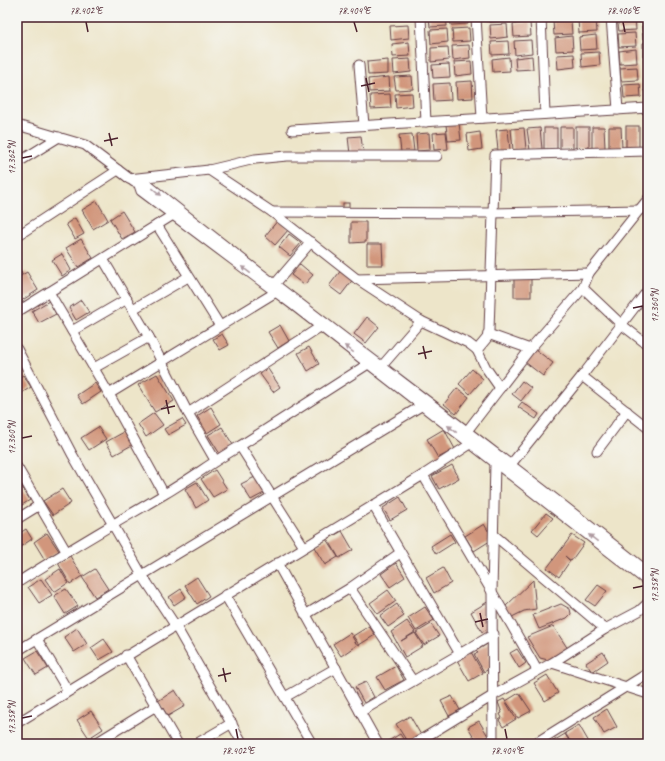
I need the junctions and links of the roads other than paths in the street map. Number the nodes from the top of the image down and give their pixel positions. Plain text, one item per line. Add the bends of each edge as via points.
1 (421, 17) edge
2 (476, 17) edge
3 (541, 17) edge
4 (611, 17) edge
5 (359, 65) dead end
6 (648, 108) edge
7 (618, 110) junction
8 (545, 114) junction
9 (482, 118) junction
10 (426, 122) junction
11 (17, 125) edge
12 (364, 125) junction
13 (292, 130) dead end
14 (59, 137) junction
15 (648, 150) edge
16 (437, 156) dead end
17 (17, 163) edge
18 (118, 170) junction
19 (209, 170) junction
20 (129, 179) junction
21 (139, 185) junction
22 (648, 199) edge
23 (640, 210) junction
24 (272, 212) junction
25 (492, 213) junction
26 (173, 215) junction
27 (157, 225) junction
28 (17, 236) edge
29 (311, 242) junction
30 (103, 259) junction
31 (589, 273) junction
32 (492, 274) junction
33 (188, 277) junction
34 (358, 279) junction
35 (275, 288) junction
36 (582, 288) junction
37 (648, 290) edge
38 (49, 292) junction
39 (127, 299) junction
40 (133, 309) junction
41 (17, 312) edge
42 (421, 321) junction
43 (622, 325) junction
44 (220, 326) junction
45 (320, 327) junction
46 (72, 331) junction
47 (488, 334) junction
48 (149, 337) junction
49 (648, 345) edge
50 (17, 349) edge
51 (530, 349) junction
52 (477, 350) junction
53 (162, 362) junction
54 (368, 364) junction
55 (381, 367) junction
56 (94, 368) junction
57 (582, 376) junction
58 (500, 388) junction
59 (109, 394) junction
60 (421, 406) junction
61 (627, 411) junction
62 (188, 413) junction
63 (648, 428) edge
64 (467, 431) junction
65 (472, 444) junction
66 (240, 446) junction
67 (597, 451) dead end
68 (215, 460) junction
69 (497, 460) junction
70 (17, 467) edge
71 (508, 468) junction
72 (423, 475) junction
73 (164, 494) junction
74 (272, 496) junction
75 (373, 505) junction
76 (38, 506) junction
77 (17, 519) edge
78 (113, 524) junction
79 (494, 535) junction
80 (304, 547) junction
81 (66, 551) junction
82 (400, 553) junction
83 (277, 563) junction
84 (648, 572) edge
85 (142, 575) junction
86 (648, 582) edge
87 (17, 583) edge
88 (350, 588) junction
89 (492, 592) junction
90 (225, 595) junction
91 (648, 603) edge
92 (305, 615) junction
93 (175, 625) junction
94 (605, 629) junction
95 (494, 634) junction
96 (37, 639) junction
97 (17, 651) edge
98 (460, 654) junction
99 (126, 655) junction
100 (552, 663) junction
101 (336, 668) junction
102 (537, 670) junction
103 (648, 673) edge
104 (413, 680) junction
105 (626, 688) junction
106 (68, 691) junction
107 (648, 694) edge
108 (494, 695) junction
109 (284, 697) junction
110 (156, 706) junction
111 (360, 712) junction
112 (17, 723) edge
113 (232, 723) junction
114 (94, 744) edge
115 (178, 744) edge
116 (196, 744) edge
117 (244, 744) edge
118 (312, 744) edge
119 (378, 744) edge
120 (414, 744) edge
121 (493, 744) edge
122 (534, 744) edge

1 - 10 street
2 - 9 street
3 - 8 street
4 - 7 street
5 - 12 street
6 - 7 street
7 - 8 street
8 - 9 street
9 - 10 street
10 - 12 street
11 - 14 street
12 - 13 street
14 - 17 street
14 - 18 street via 85,145
15 - 25 street via 495,155
16 - 19 street via 287,156 255,159
18 - 20 street
18 - 28 street
19 - 20 street
19 - 24 street
20 - 21 street
21 - 26 street via 141,191
21 -> 35 street via 148,185
22 - 23 street
23 - 25 street
23 - 31 street
24 - 25 street
24 - 29 street
25 - 32 street
26 - 27 street
35 -> 26 street
27 - 30 street
27 - 33 street
29 - 34 street
29 - 35 street
30 - 38 street
30 - 39 street
31 - 32 street
31 - 36 street
32 - 34 street
32 - 47 street
33 - 40 street
33 - 44 street
34 - 42 street
35 - 44 street
35 - 45 street
35 - 55 street
36 - 43 street
36 - 51 street
37 - 43 street
38 - 41 street
38 - 46 street
39 - 40 street
39 - 46 street
40 - 48 street
42 - 52 street via 468,343
42 - 55 street
43 - 49 street
43 - 57 street
44 - 53 street
54 -> 45 street
45 - 62 street
46 - 56 street
47 - 51 street
47 - 52 street
48 - 53 street
48 - 56 street
50 - 78 street via 72,454
51 - 58 street
52 - 58 street
53 - 59 street
53 - 62 street
54 - 60 street
54 - 66 street
55 - 64 street
56 - 59 street
57 - 61 street
57 - 71 street
58 - 64 street
59 - 73 street
65 -> 60 street
60 - 74 street
61 - 63 street
61 - 67 street
62 - 68 street
64 - 69 street
65 - 69 street
65 - 72 street
66 - 68 street
66 - 74 street
68 - 73 street
69 - 71 street
69 - 79 street
70 - 76 street
71 - 84 street via 576,514
86 -> 71 street
72 - 75 street
72 - 89 street
73 - 78 street
74 - 80 street
74 - 85 street
75 - 80 street
75 - 82 street
76 - 77 street
76 - 81 street
78 - 81 street
78 - 85 street
79 - 89 street
79 - 94 street
80 - 83 street
81 - 87 street
82 - 88 street
82 - 98 street
83 - 90 street
83 - 92 street
85 - 93 street
85 - 96 street
88 - 92 street
88 - 104 street
89 - 95 street
89 - 102 street
90 - 93 street
90 - 109 street
91 - 94 street via 639,611
92 - 101 street
93 - 99 street
93 - 113 street
94 - 100 street
95 - 98 street
95 - 108 street
96 - 97 street
96 - 106 street
98 - 104 street
99 - 106 street
99 - 110 street
100 - 102 street
100 - 105 street
101 - 109 street
101 - 111 street
102 - 108 street
103 - 105 street
104 - 111 street
105 - 107 street
105 - 122 street
106 - 112 street
108 - 120 street
108 - 121 street
109 - 118 street
110 - 114 street
110 - 115 street
111 - 119 street
113 - 116 street
113 - 117 street

